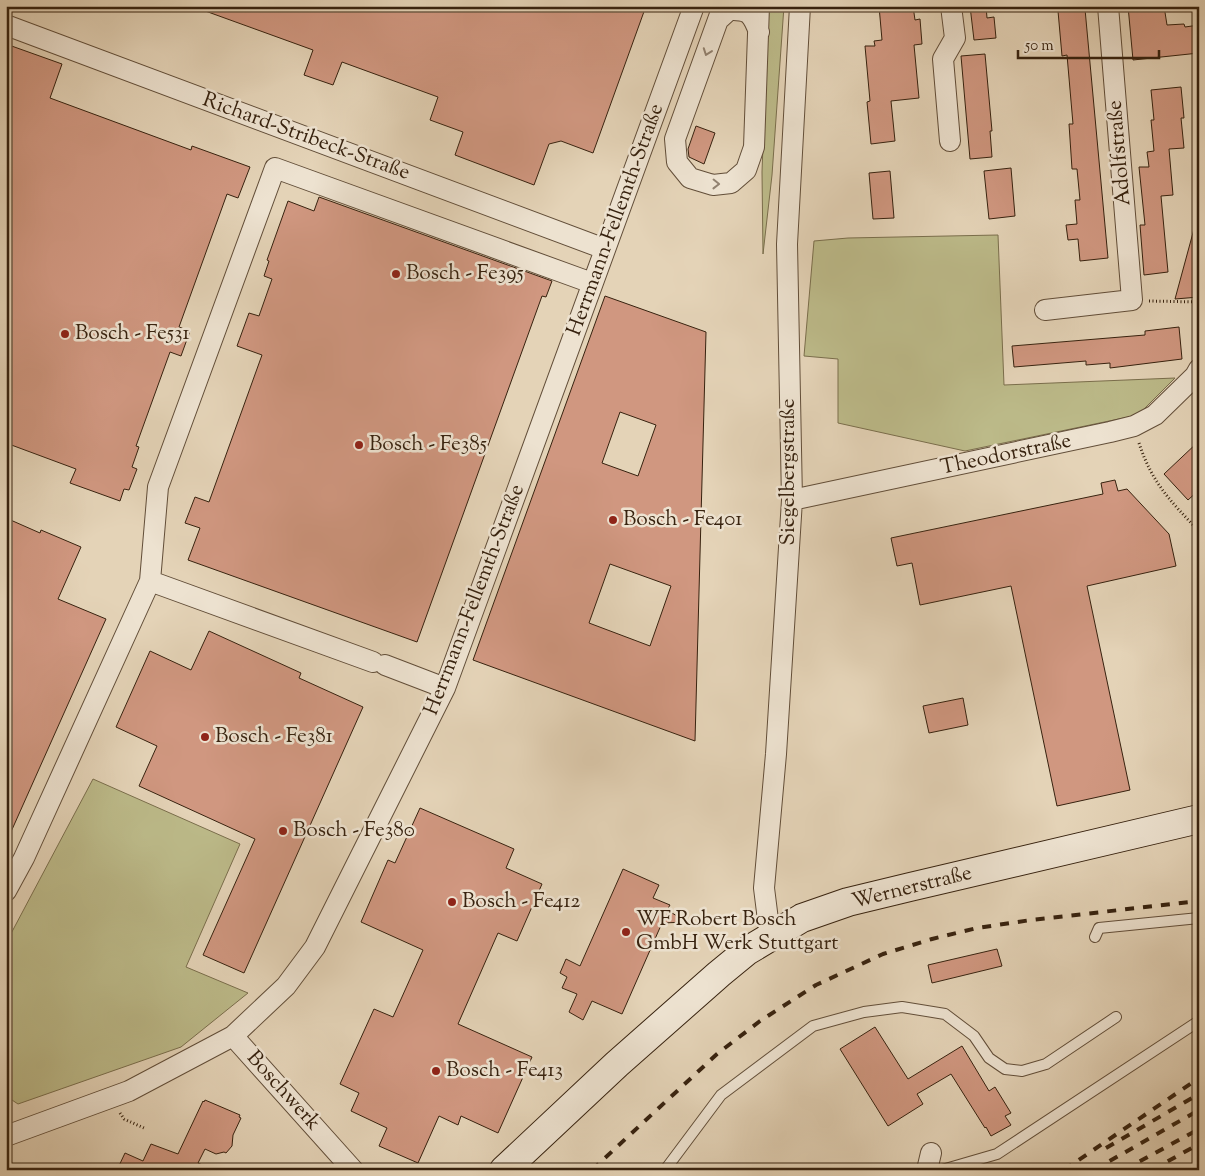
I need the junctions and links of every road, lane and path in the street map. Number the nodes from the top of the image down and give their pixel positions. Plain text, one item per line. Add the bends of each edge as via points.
1 (694, 6) edge
2 (759, 6) edge
3 (800, 6) edge
4 (951, 6) edge
5 (1108, 6) edge
6 (721, 13) edge
7 (6, 25) edge
8 (759, 32) junction
9 (950, 141) dead end
10 (605, 249) junction
11 (592, 283) junction
12 (1132, 300) junction
13 (1199, 302) edge
14 (1046, 310) dead end
15 (1199, 369) edge
16 (1134, 426) junction
17 (792, 500) junction
18 (1199, 531) edge
19 (150, 581) junction
20 (445, 688) junction
21 (1199, 819) edge
22 (6, 891) edge
23 (1199, 918) edge
24 (770, 936) junction
25 (1095, 938) dead end
26 (1116, 1017) dead end
27 (1199, 1021) edge
28 (233, 1036) junction
29 (109, 1098) junction
30 (144, 1128) dead end
31 (6, 1136) edge
32 (933, 1164) edge
33 (353, 1170) edge
34 (504, 1170) edge
35 (665, 1170) edge

1 - 10 street, Herrmann-Fellemth-Straße
2 - 8 street
3 - 17 street, Siegelbergstraße via 787,244
4 - 9 street via 955,38 943,60
5 - 12 street, Adolfstraße
6 - 8 street via 742,10 753,16
6 -> 8 street via 675,139 677,162 690,178 713,185 731,183 746,170 754,147
7 - 10 street, Richard-Stribeck-Straße
10 - 11 street, Herrmann-Fellemth-Straße
11 - 19 street via 275,168 158,487
11 - 20 street, Herrmann-Fellemth-Straße
12 - 13 path
12 - 14 street
15 - 16 street, Theodorstraße via 1155,414
16 - 17 street, Theodorstraße
16 - 18 path via 1145,461 1158,485
17 - 24 street, Siegelbergstraße via 764,888
19 - 20 street
19 - 22 street
20 - 28 street, Herrmann-Fellemth-Straße via 315,947 286,986
21 - 24 main road, Wernerstraße via 848,902 802,918
23 - 25 lane via 1099,928
24 - 34 main road, Wernerstraße via 719,974
26 - 35 lane via 1046,1064 1022,1072 1005,1069 989,1058 974,1036 945,1014 902,1007 864,1012 813,1026 721,1095
27 - 32 lane via 997,1154
28 - 29 street, Herrmann-Fellemth-Straße via 129,1091
28 - 33 street, Boschwerk
29 - 30 path via 124,1119
29 - 31 street, Herrmann-Fellemth-Straße

